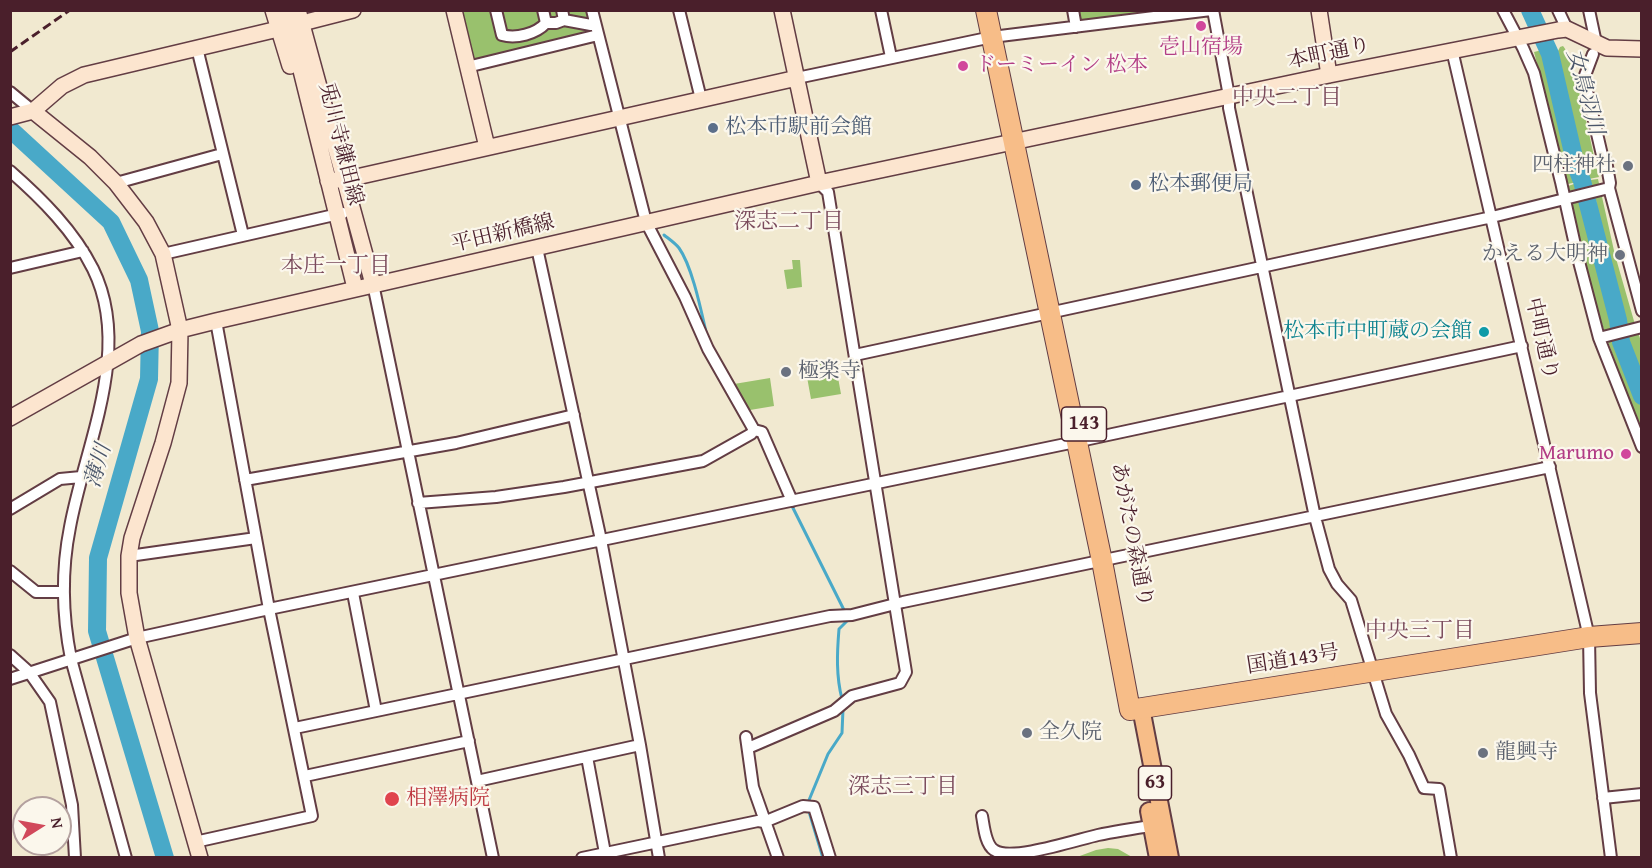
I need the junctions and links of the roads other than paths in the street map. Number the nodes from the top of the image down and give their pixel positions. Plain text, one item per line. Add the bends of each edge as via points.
1 (273, 10) edge
2 (278, 10) edge
3 (286, 10) edge
4 (298, 10) edge
5 (353, 10) edge
6 (454, 10) edge
7 (496, 10) edge
8 (543, 10) edge
9 (592, 10) edge
10 (679, 10) edge
11 (782, 10) edge
12 (881, 10) edge
13 (986, 10) edge
14 (996, 10) edge
15 (1073, 10) edge
16 (1212, 10) edge
17 (1320, 10) edge
18 (1503, 10) edge
19 (1558, 10) edge
20 (1589, 10) edge
21 (563, 15) edge
22 (309, 16) edge
23 (546, 23) junction
24 (591, 25) dead end
25 (1076, 27) junction
26 (278, 28) junction
27 (1562, 30) junction
28 (598, 36) junction
29 (997, 36) junction
30 (1520, 37) junction
31 (197, 48) junction
32 (1595, 49) junction
33 (1641, 49) edge
34 (1452, 50) junction
35 (891, 57) junction
36 (467, 67) junction
37 (1329, 75) junction
38 (797, 78) junction
39 (10, 92) edge
40 (1229, 96) junction
41 (701, 99) junction
42 (23, 114) edge
43 (619, 117) junction
44 (331, 131) junction
45 (1018, 141) junction
46 (317, 142) junction
47 (487, 147) junction
48 (222, 154) junction
49 (10, 171) edge
50 (336, 180) junction
51 (116, 183) junction
52 (819, 183) junction
53 (1606, 189) junction
54 (1568, 198) junction
55 (344, 212) junction
56 (1492, 217) junction
57 (646, 222) junction
58 (243, 235) junction
59 (537, 248) junction
60 (83, 251) junction
61 (163, 254) junction
62 (1264, 266) junction
63 (10, 268) edge
64 (373, 284) junction
65 (355, 288) junction
66 (1641, 311) edge
67 (1055, 312) junction
68 (216, 321) junction
69 (1641, 327) edge
70 (177, 331) junction
71 (1601, 337) junction
72 (1522, 346) junction
73 (855, 355) junction
74 (112, 360) junction
75 (1290, 396) junction
76 (574, 415) junction
77 (10, 418) edge
78 (756, 431) junction
79 (1082, 441) junction
80 (1641, 447) edge
81 (408, 452) junction
82 (1551, 467) junction
83 (81, 477) junction
84 (245, 480) junction
85 (589, 483) junction
86 (875, 484) junction
87 (790, 501) junction
88 (418, 503) junction
89 (10, 508) edge
90 (1315, 517) junction
91 (256, 537) junction
92 (601, 540) junction
93 (129, 556) junction
94 (1106, 560) junction
95 (10, 571) edge
96 (433, 575) junction
97 (63, 592) junction
98 (353, 592) junction
99 (896, 605) junction
100 (269, 609) junction
101 (1641, 633) edge
102 (1589, 637) junction
103 (133, 640) junction
104 (10, 655) edge
105 (74, 658) junction
106 (624, 659) junction
107 (29, 672) junction
108 (1373, 672) junction
109 (10, 679) edge
110 (458, 694) junction
111 (1135, 709) junction
112 (376, 711) junction
113 (295, 728) junction
114 (469, 741) junction
115 (640, 746) junction
116 (587, 757) junction
117 (305, 776) junction
118 (477, 781) junction
119 (1641, 794) edge
120 (1604, 798) junction
121 (982, 816) dead end
122 (764, 822) junction
123 (1158, 824) junction
124 (195, 842) junction
125 (656, 843) junction
126 (605, 853) junction
127 (75, 858) edge
128 (126, 858) edge
129 (200, 858) edge
130 (493, 858) edge
131 (582, 858) edge
132 (659, 858) edge
133 (778, 858) edge
134 (830, 858) edge
135 (1158, 858) edge
136 (1170, 858) edge
137 (1451, 858) edge
138 (1611, 858) edge

1 - 26 street
2 - 26 street
3 - 46 street, 兎川寺鎌田線
4 - 44 street, 兎川寺鎌田線
5 - 22 street
6 - 36 street
7 - 23 street via 501,35 508,37 534,32
8 - 23 street
9 - 28 street
10 - 41 street
11 - 38 street
12 - 35 street
13 - 29 highway, あがたの森通り / 143
14 - 29 highway, あがたの森通り / 143
15 - 25 street
16 - 25 street
16 - 40 street
17 - 37 street
18 - 30 street
19 - 27 street
20 - 32 street
21 - 23 street via 556,23
21 - 24 street
22 - 44 street via 328,99
25 - 29 street
26 - 31 street
26 - 46 street
27 - 30 street, 本町通り
27 - 32 street
28 - 36 street
28 - 43 street
29 - 35 street
29 - 45 highway, あがたの森通り / 143
30 - 34 street, 本町通り
30 - 54 street via 1534,73
31 - 42 street via 84,75
31 - 48 street
32 - 33 street
32 - 53 street via 1584,78 1607,166
34 - 37 street, 本町通り
34 - 56 street, 中町通り
35 - 38 street
36 - 47 street
37 - 40 street, 本町通り
38 - 41 street
38 - 52 street
39 - 42 street
40 - 45 street, 本町通り
40 - 62 street
41 - 43 street
42 - 51 street via 90,157
43 - 47 street
43 - 57 street
44 - 50 street, 兎川寺鎌田線
45 - 52 street, 平田新橋線
45 - 67 highway, あがたの森通り / 143
46 - 50 street, 兎川寺鎌田線
47 - 50 street
48 - 51 street
48 - 58 street
49 - 60 street via 65,226
50 - 55 street, 兎川寺鎌田線
51 - 61 street via 146,222
52 - 57 street, 平田新橋線
52 - 73 street via 828,192
53 - 54 street
53 - 66 street
54 - 56 street
54 - 71 street via 1587,296
55 - 58 street
55 - 64 street, 兎川寺鎌田線
55 - 65 street, 兎川寺鎌田線
56 - 62 street
56 - 72 street, 中町通り
57 - 59 street, 平田新橋線
57 - 78 street via 708,349
58 - 61 street
59 - 64 street, 平田新橋線
59 - 76 street
60 - 63 street
60 - 74 street via 102,291
61 - 70 street
62 - 67 street
62 - 75 street
64 - 65 street, 平田新橋線
64 - 81 street
65 - 68 street, 平田新橋線
67 - 73 street
67 - 79 highway, あがたの森通り / 143
68 - 70 street, 平田新橋線
68 - 84 street
69 - 71 street
70 - 74 street, 平田新橋線
70 - 93 street via 179,383
71 - 80 street
72 - 75 street
72 - 82 street, 中町通り
73 - 86 street
74 - 77 street, 平田新橋線
74 - 83 street
75 - 79 street
75 - 90 street
76 - 81 street
76 - 85 street
78 - 85 street via 703,461
78 - 87 street via 762,432
79 - 86 street
79 - 94 highway, あがたの森通り / 143
81 - 84 street
81 - 88 street
82 - 90 street
82 - 102 street, 中町通り
83 - 89 street via 60,479
83 - 97 street via 69,528
84 - 91 street
85 - 88 street via 496,497
85 - 92 street
86 - 87 street
86 - 99 street
87 - 92 street
88 - 96 street
90 - 94 street
90 - 108 street via 1329,569 1351,600
91 - 93 street
91 - 100 street
92 - 96 street
92 - 106 street
93 - 103 street
94 - 99 street
94 - 111 highway, あがたの森通り / 143
95 - 97 street via 36,592
96 - 98 street
96 - 110 street
97 - 105 street via 66,632
98 - 100 street
98 - 112 street
99 - 106 street
99 - 122 street via 906,672 900,683 852,696 842,704 747,742 753,787
100 - 103 street
100 - 113 street
101 - 102 highway, 国道143号
102 - 108 highway, 国道143号
102 - 120 street, 中町通り via 1590,693
103 - 105 street
103 - 124 street
104 - 107 street
105 - 107 street
105 - 128 street
106 - 110 street
106 - 115 street
107 - 109 street
107 - 127 street via 54,714 72,805
108 - 111 highway, 国道143号
108 - 137 street via 1386,714 1425,788 1439,789
110 - 112 street
110 - 114 street
111 - 123 main road, あがたの森通り / 63
112 - 113 street
113 - 117 street
114 - 117 street
114 - 118 street
115 - 116 street
115 - 125 street
116 - 118 street
116 - 126 street
117 - 124 street via 312,816
118 - 130 street
119 - 120 street
120 - 138 street, 中町通り
121 - 123 street via 989,845 1004,854
122 - 125 street
122 - 133 street
122 - 134 street via 806,806 814,807
123 - 135 main road, あがたの森通り / 63
123 - 136 main road, あがたの森通り / 63
124 - 129 street
125 - 126 street
125 - 132 street
126 - 131 street

